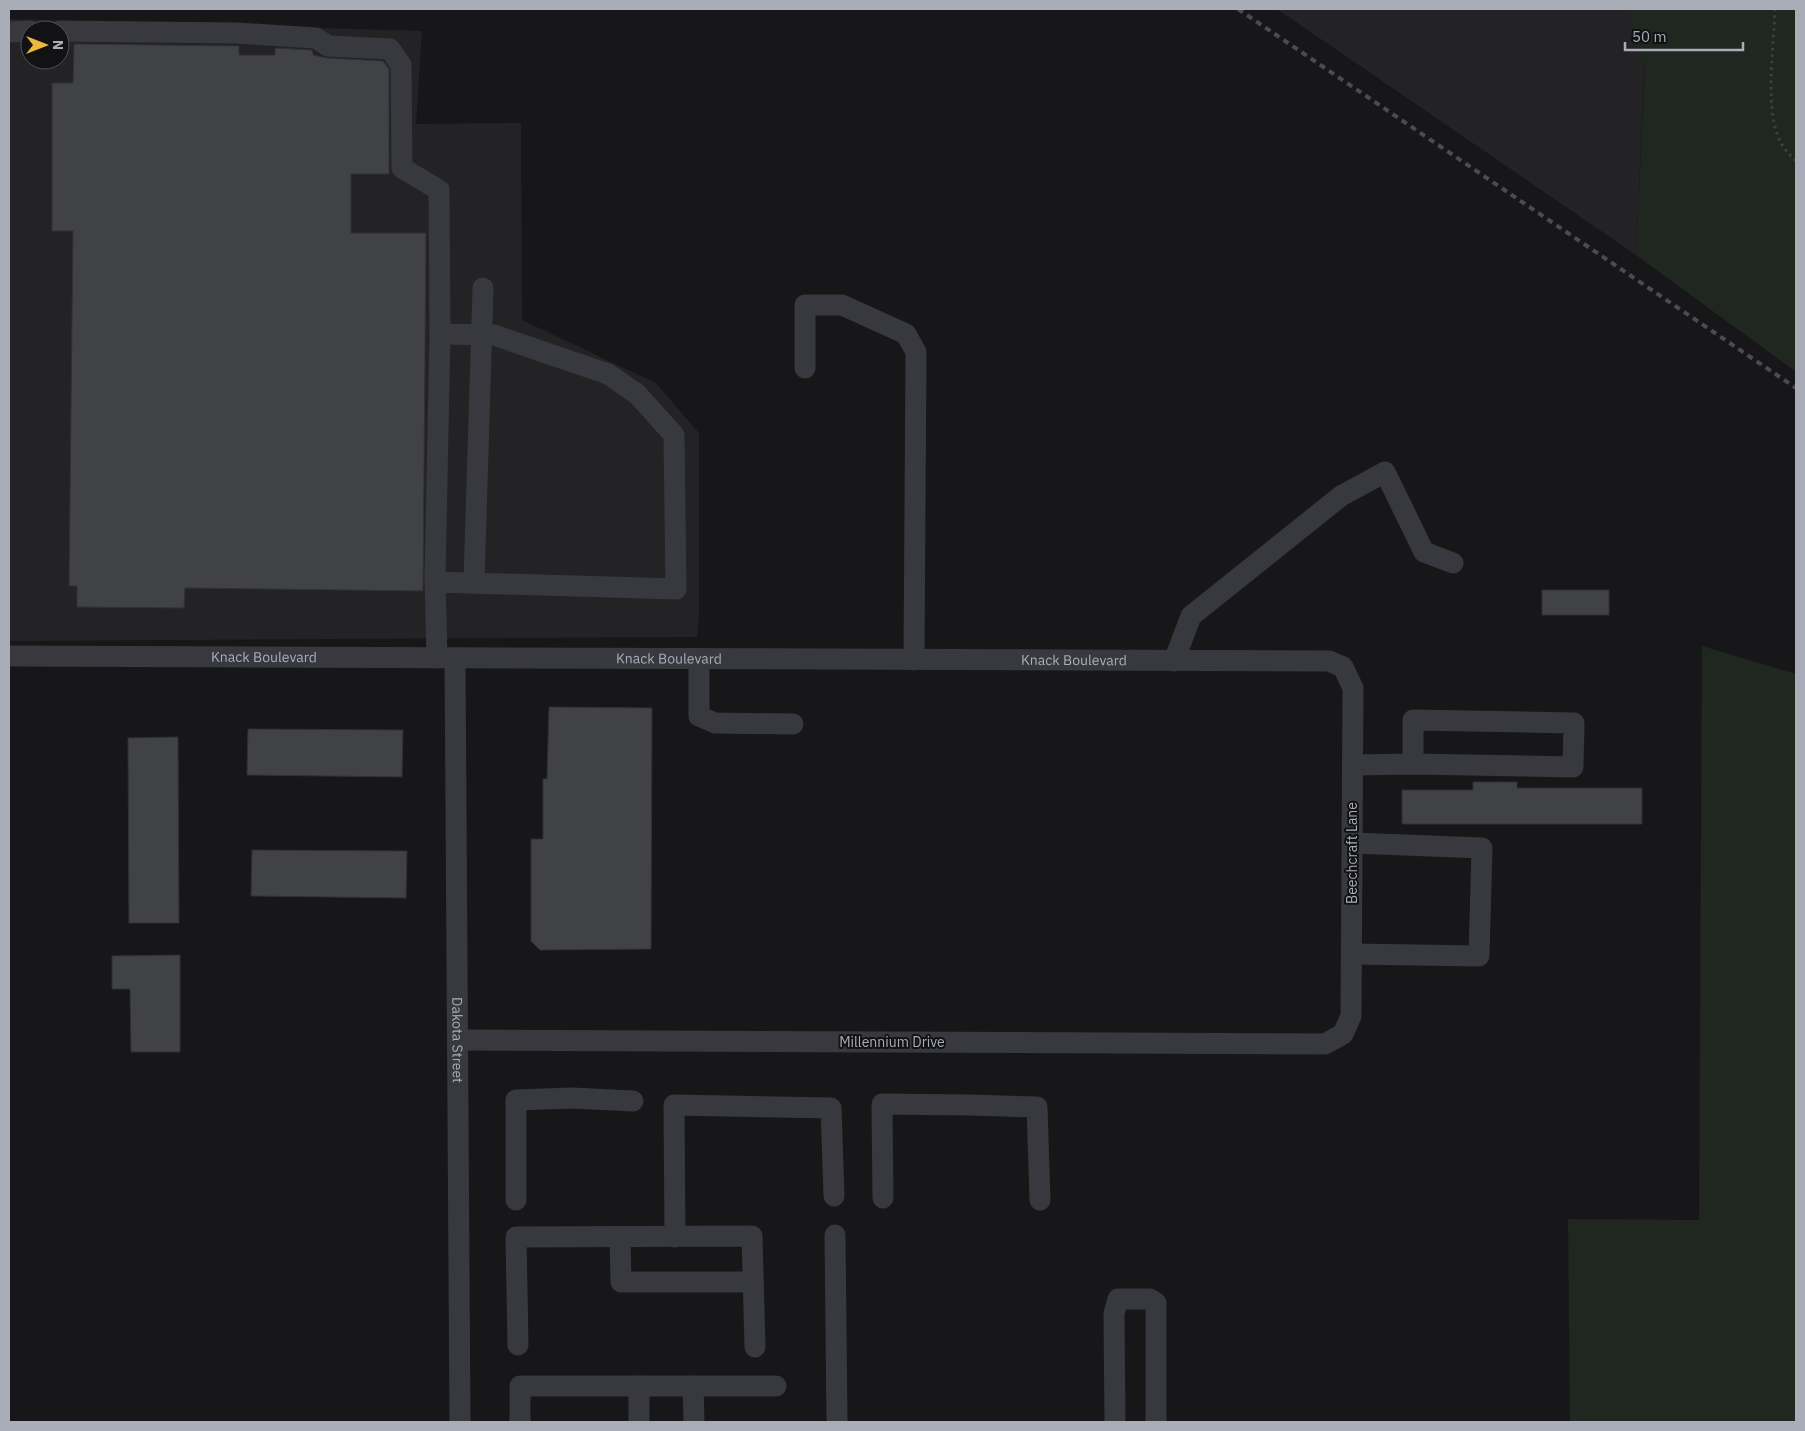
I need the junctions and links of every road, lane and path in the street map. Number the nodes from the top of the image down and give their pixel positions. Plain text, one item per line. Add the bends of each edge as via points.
1 (1776, 9) edge
2 (70, 31) edge
3 (1796, 161) edge
4 (483, 288) dead end
5 (440, 334) junction
6 (482, 335) junction
7 (805, 368) dead end
8 (1453, 563) dead end
9 (435, 582) junction
10 (474, 583) junction
11 (9, 656) edge
12 (446, 658) junction
13 (699, 659) junction
14 (914, 660) junction
15 (1174, 661) junction
16 (1329, 661) joint
17 (792, 724) dead end
18 (1413, 764) junction
19 (1353, 765) junction
20 (1353, 843) junction
21 (1352, 954) junction
22 (458, 1040) junction
23 (1325, 1044) joint
24 (633, 1101) dead end
25 (834, 1196) dead end
26 (883, 1198) dead end
27 (516, 1200) dead end
28 (1040, 1200) dead end
29 (835, 1235) dead end
30 (620, 1237) junction
31 (675, 1237) junction
32 (753, 1282) junction
33 (518, 1344) dead end
34 (755, 1347) dead end
35 (639, 1386) junction
36 (693, 1386) junction
37 (776, 1386) dead end
38 (460, 1422) edge
39 (520, 1422) edge
40 (639, 1422) edge
41 (694, 1422) edge
42 (837, 1422) edge
43 (1115, 1422) edge
44 (1156, 1422) edge

1 - 3 path via 1771,98 1774,123 1778,138
2 - 5 street, Dakota Street via 236,33 316,38 328,46 390,50 401,65 402,168 438,190
4 - 6 street
5 - 6 street
5 - 9 street, Dakota Street
6 - 10 street
6 - 10 street via 494,335 608,374 637,394 674,435 676,590
7 - 14 street via 805,306 842,305 906,334 916,352
8 - 15 street via 1424,552 1386,472 1341,496 1192,616
9 - 10 street
9 - 12 street, Dakota Street
11 - 12 street, Knack Boulevard
12 - 13 street, Knack Boulevard
12 - 22 street, Dakota Street
13 - 14 street, Knack Boulevard
13 - 17 street via 699,716 715,722
14 - 15 street, Knack Boulevard
15 - 16 street, Knack Boulevard
16 - 19 street, Beechcraft Lane via 1343,667 1353,688
18 - 18 street via 1413,720 1574,723 1574,767
18 - 19 street
19 - 20 street, Beechcraft Lane
20 - 21 street, Beechcraft Lane
20 - 21 street via 1482,848 1479,956
21 - 23 street, Beechcraft Lane via 1351,1016 1343,1034
22 - 23 street, Millennium Drive
22 - 38 street, Dakota Street
24 - 27 street via 516,1100
25 - 31 street via 832,1108 674,1105
26 - 28 street via 882,1104 969,1105 1038,1107
29 - 42 street
30 - 31 street
30 - 32 street via 621,1282
30 - 33 street via 516,1237
31 - 32 street via 752,1236
32 - 34 street
35 - 36 street
35 - 39 street via 520,1386
35 - 40 street
36 - 37 street
36 - 41 street
43 - 44 street via 1114,1314 1118,1299 1150,1299 1156,1303

